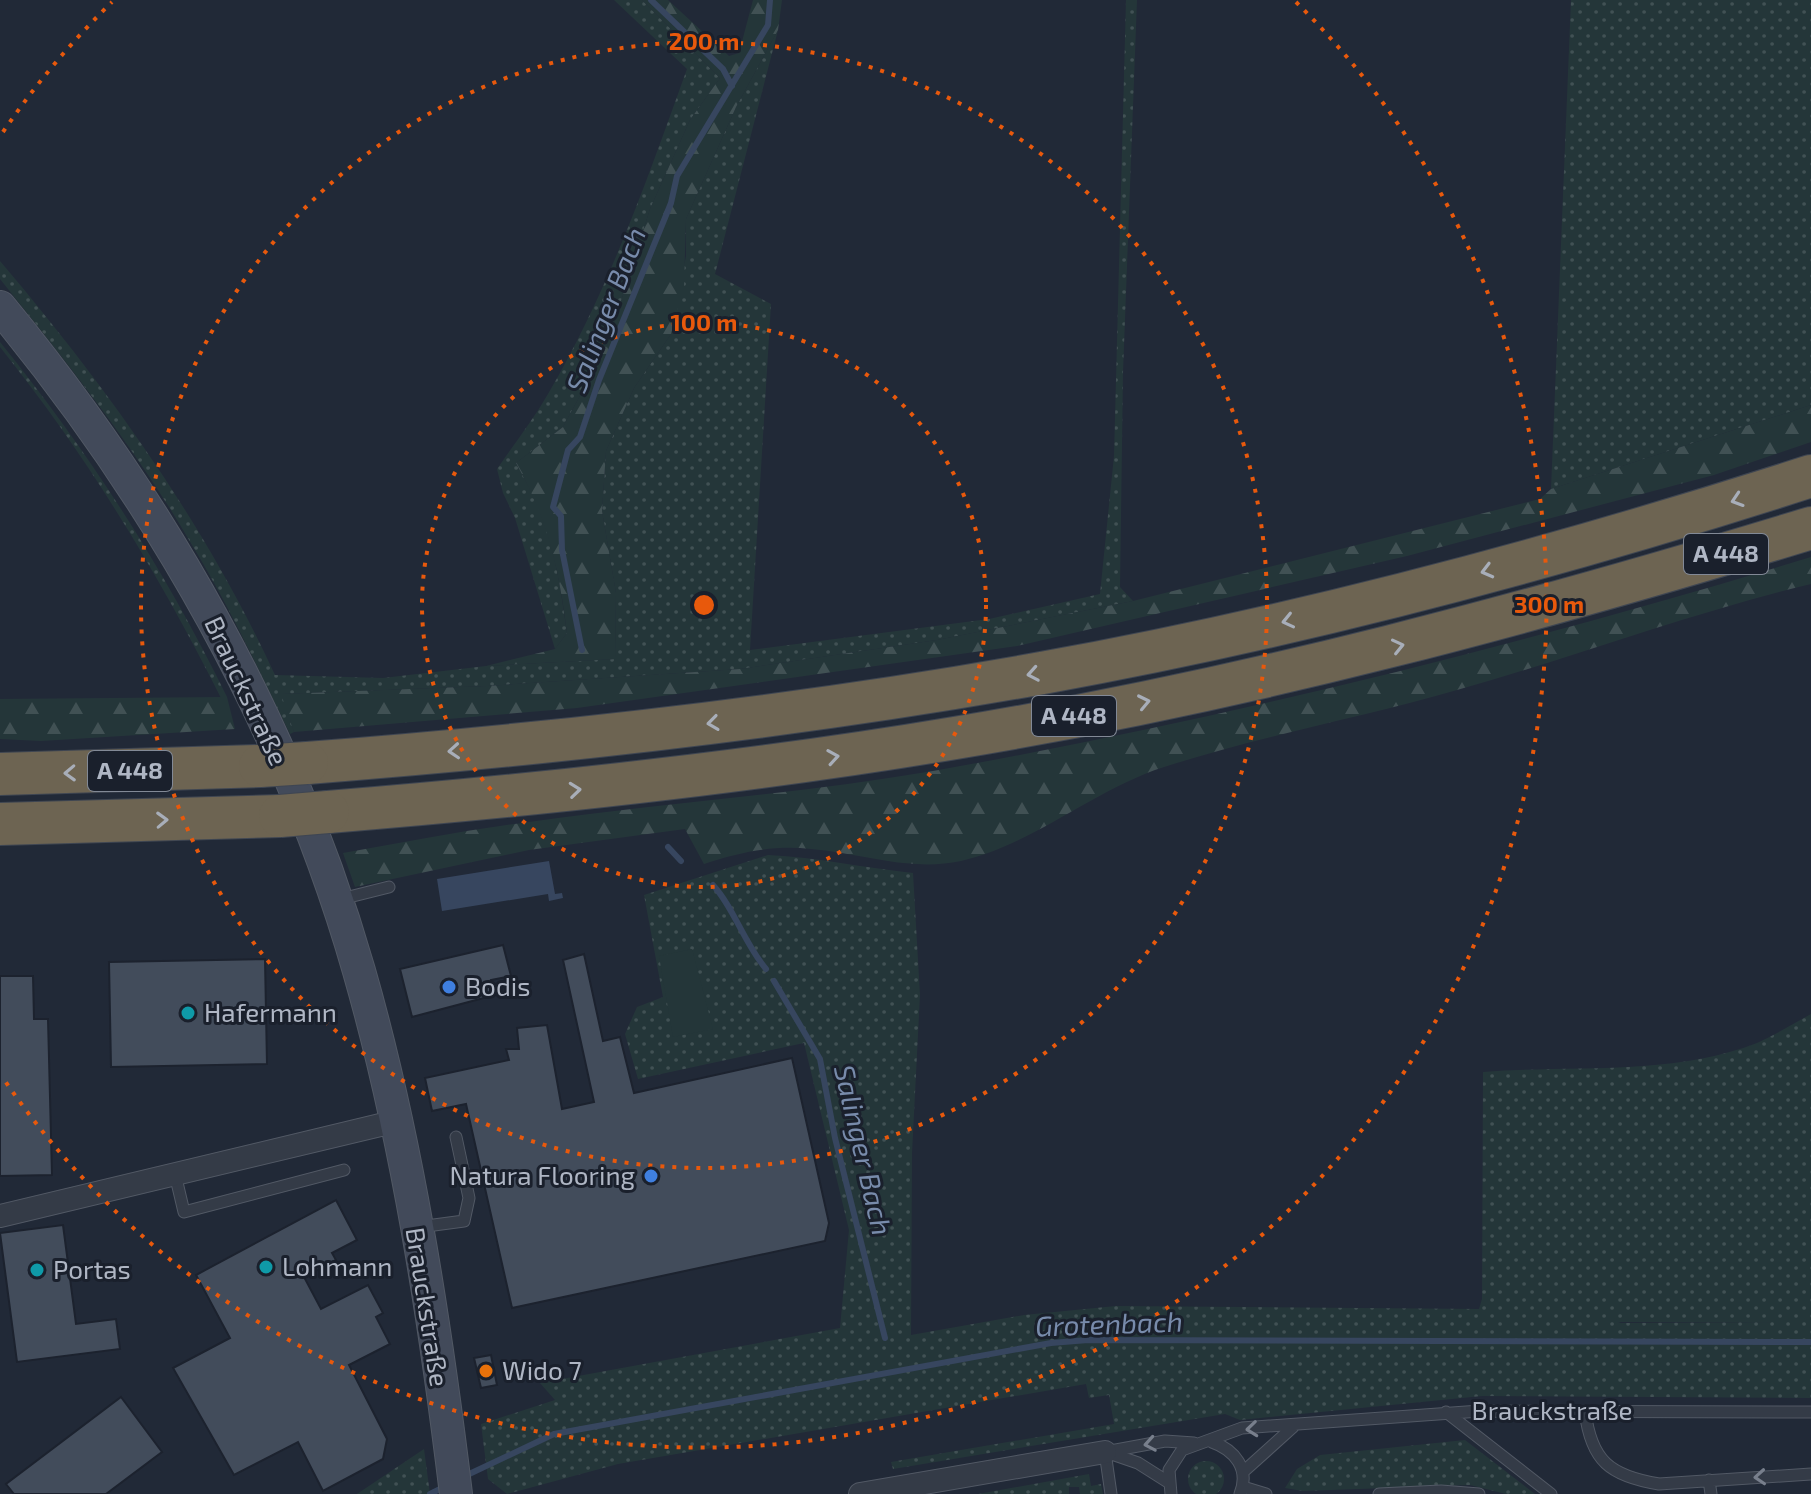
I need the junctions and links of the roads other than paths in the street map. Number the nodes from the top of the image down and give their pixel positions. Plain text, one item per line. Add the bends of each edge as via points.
1 (0, 307) edge
2 (1811, 476) edge
3 (1811, 528) edge
4 (0, 774) edge
5 (0, 824) edge
6 (389, 887) dead end
7 (336, 901) junction
8 (397, 1121) junction
9 (456, 1137) dead end
10 (344, 1170) dead end
11 (175, 1174) junction
12 (0, 1216) edge
13 (415, 1228) junction
14 (1585, 1411) junction
15 (1446, 1412) junction
16 (1811, 1412) edge
17 (1294, 1427) junction
18 (1212, 1442) junction
19 (1194, 1443) junction
20 (1105, 1452) junction
21 (1243, 1472) junction
22 (1811, 1474) edge
23 (1709, 1480) junction
24 (454, 1481) edge
25 (930, 1488) edge
26 (1170, 1488) edge
27 (1242, 1490) edge
28 (860, 1494) edge
29 (1111, 1494) edge
30 (1266, 1494) edge
31 (1379, 1494) edge
32 (1479, 1494) edge
33 (1551, 1494) edge
34 (1711, 1494) edge

1 - 7 street, Brauckstraße via 98,433 205,603 252,694
2 -> 4 highway, A 448, bridge via 1695,514 1417,590 1096,663 666,730 535,745 260,766
5 -> 3 highway, A 448, bridge via 328,812 666,780 957,738 1424,640
6 - 7 lane
7 - 8 street, Brauckstraße
8 - 11 street
8 - 13 street, Brauckstraße
9 - 13 lane via 469,1198 464,1221
10 - 11 lane via 184,1212
11 - 12 street
13 - 24 street, Brauckstraße
14 - 15 lane, Brauckstraße
14 - 16 lane, Brauckstraße
14 - 23 lane via 1593,1450 1620,1474 1659,1484
15 - 17 lane, Brauckstraße
15 - 33 lane
17 -> 18 lane, Brauckstraße via 1242,1428
17 - 21 lane
18 - 19 lane, Brauckstraße
18 - 21 lane via 1232,1453
19 -> 20 lane, Brauckstraße via 1165,1441
19 - 26 lane via 1173,1460
20 - 25 street, Brauckstraße
20 - 26 lane via 1138,1463
20 - 29 lane
21 - 27 lane
22 -> 23 lane
23 - 34 lane
25 - 28 street, Brauckstraße
27 - 30 lane
31 - 32 lane

